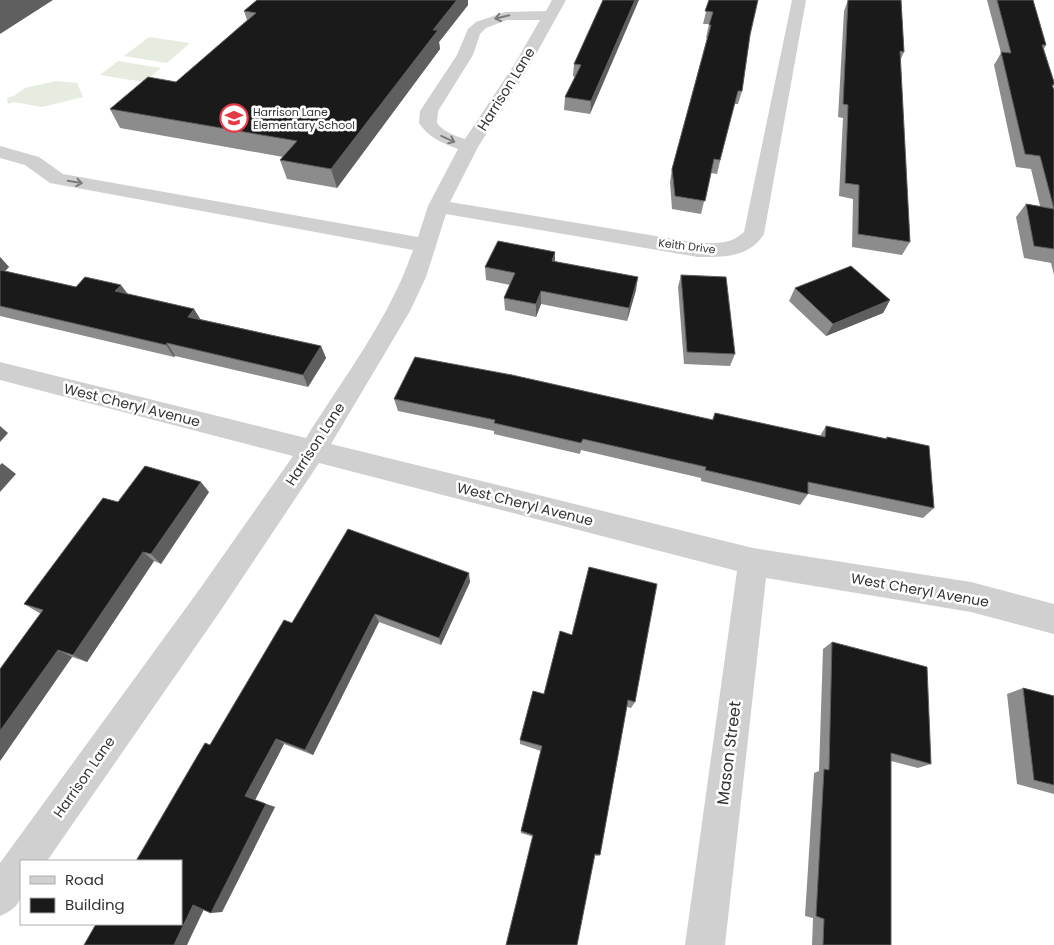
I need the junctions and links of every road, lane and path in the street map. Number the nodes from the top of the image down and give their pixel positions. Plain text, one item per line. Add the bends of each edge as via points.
1 (799, 0) edge
2 (554, 7) edge
3 (469, 147) junction
4 (0, 152) edge
5 (438, 206) junction
6 (426, 246) junction
7 (0, 371) edge
8 (312, 451) junction
9 (753, 562) junction
10 (1054, 619) edge
11 (25, 860) edge
12 (20, 867) edge
13 (0, 896) edge
14 (705, 945) edge

1 - 5 street, Keith Drive via 754,234 744,245 730,250 698,250
2 - 3 street, Harrison Lane via 522,65
2 -> 3 street via 505,16 481,25 473,32 465,55 429,111 428,123 447,139
3 - 5 street, Harrison Lane
4 -> 6 street via 32,160 56,179
5 - 6 street, Harrison Lane
6 - 8 street, Harrison Lane via 398,311
7 - 8 street, West Cheryl Avenue
8 - 9 street, West Cheryl Avenue
8 - 11 street, Harrison Lane
9 - 10 street, West Cheryl Avenue via 971,597
9 - 14 street, Mason Street
12 - 13 street

